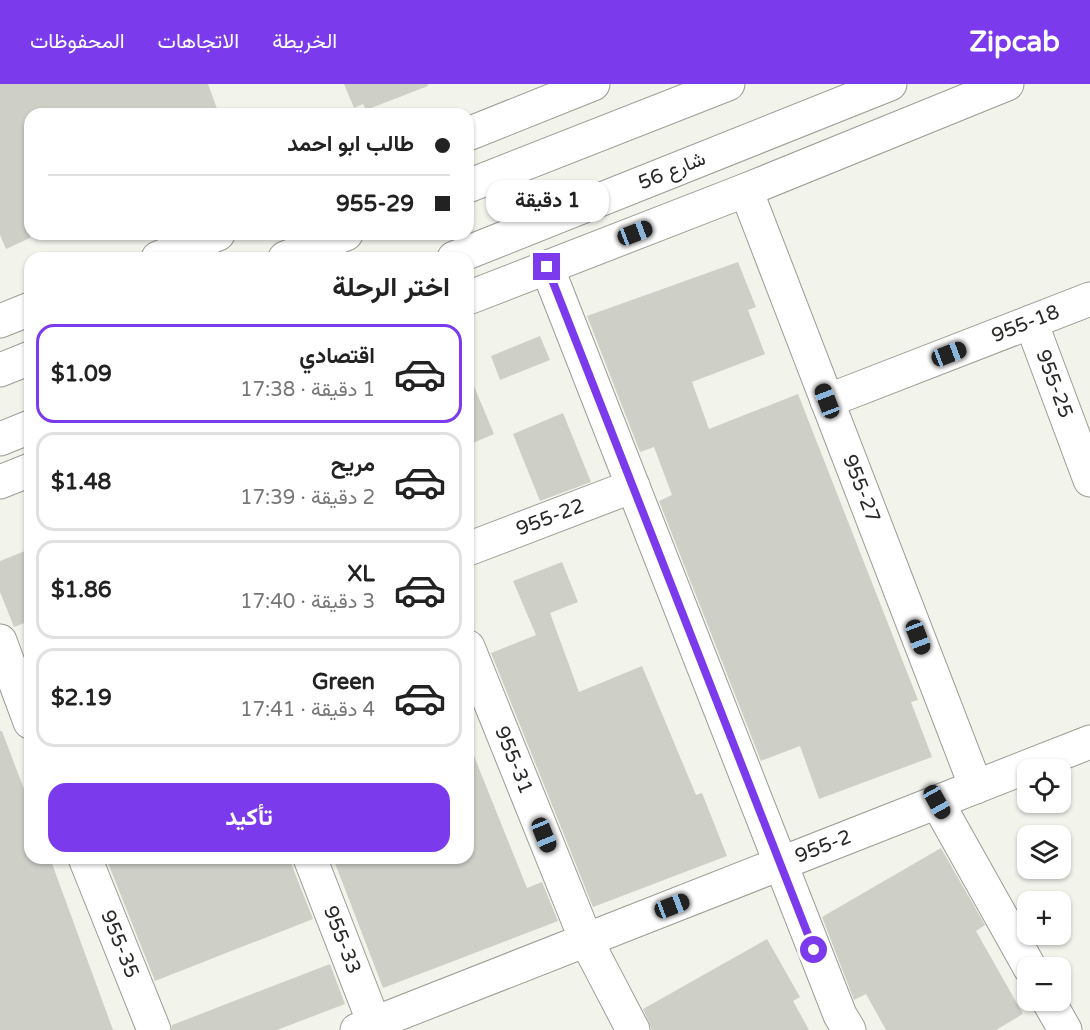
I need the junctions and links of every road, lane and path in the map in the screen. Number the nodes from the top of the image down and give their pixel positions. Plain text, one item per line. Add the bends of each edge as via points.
1 (593, 84) edge
2 (890, 84) edge
3 (1007, 84) edge
4 (724, 85) edge
5 (474, 132) edge
6 (474, 184) edge
7 (746, 190) junction
8 (203, 240) edge
9 (331, 240) edge
10 (173, 252) edge
11 (300, 252) edge
12 (469, 252) edge
13 (547, 267) junction
14 (474, 296) edge
15 (1090, 299) edge
16 (24, 311) edge
17 (0, 321) edge
18 (1031, 322) junction
19 (24, 360) edge
20 (0, 370) edge
21 (827, 401) junction
22 (24, 429) edge
23 (0, 439) edge
24 (24, 472) edge
25 (1090, 480) edge
26 (0, 482) edge
27 (633, 486) junction
28 (474, 547) edge
29 (0, 640) edge
30 (474, 662) edge
31 (24, 705) edge
32 (1090, 742) edge
33 (976, 787) junction
34 (937, 802) junction
35 (87, 864) edge
36 (313, 864) edge
37 (780, 864) junction
38 (586, 940) junction
39 (1024, 957) edge
40 (1054, 1011) edge
41 (380, 1025) edge
42 (154, 1030) edge
43 (633, 1030) edge
44 (849, 1030) edge
45 (1065, 1030) edge

1 - 5 street
2 - 12 street, شارع 56
3 - 7 street
4 - 6 street
7 - 13 street
7 - 21 street, 955-27
8 - 10 street
9 - 11 street
13 - 14 street
13 - 27 street
15 - 18 street, 955-18
16 - 17 street
18 - 21 street, 955-18
18 - 25 street, 955-25
19 - 20 street
21 - 33 street, 955-27
22 - 23 street
24 - 26 street
27 - 28 street, 955-22
27 - 37 street
29 - 31 street
30 - 38 street, 955-31
32 - 33 street, 955-2
33 - 34 street, 955-2
34 - 37 street, 955-2
34 - 39 street
35 - 42 street, 955-35
36 - 41 street, 955-33
37 - 38 street, 955-2
37 - 44 street
38 - 41 street, 955-2
38 - 43 street, 955-31
40 - 45 street

